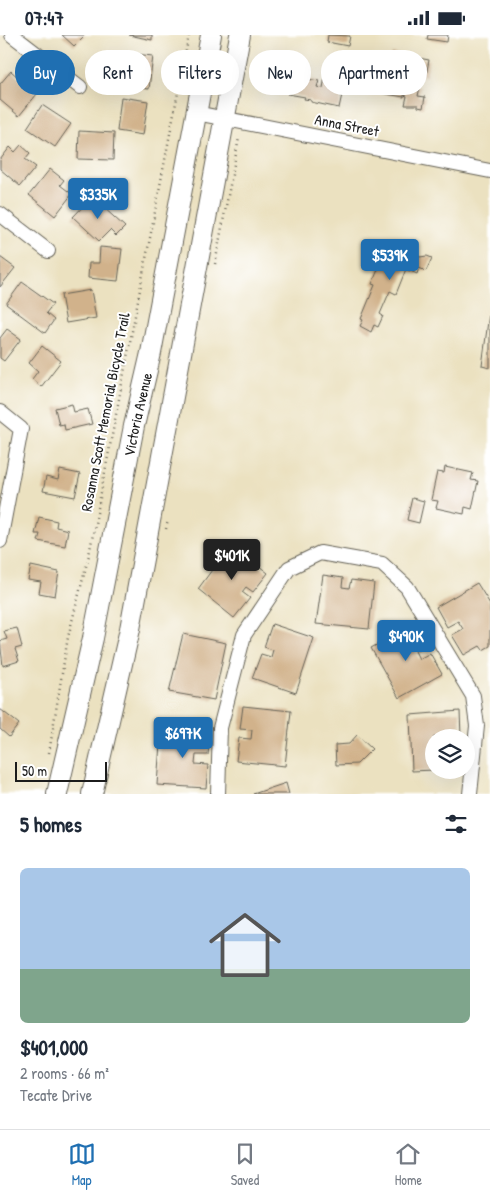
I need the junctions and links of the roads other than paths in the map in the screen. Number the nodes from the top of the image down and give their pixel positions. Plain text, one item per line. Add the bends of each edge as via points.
1 (12, 35) edge
2 (211, 35) edge
3 (240, 35) edge
4 (80, 87) dead end
5 (196, 113) junction
6 (223, 117) junction
7 (490, 171) edge
8 (0, 214) edge
9 (48, 251) dead end
10 (0, 412) edge
11 (0, 541) edge
12 (57, 794) edge
13 (92, 794) edge
14 (218, 794) edge
15 (470, 794) edge

1 - 4 street
2 - 5 main road, Victoria Avenue
3 - 6 main road, Victoria Avenue
5 - 6 street, Anna Street
5 - 12 main road, Victoria Avenue via 152,353
6 - 7 street, Anna Street
6 - 13 main road, Victoria Avenue via 130,629
8 - 9 street
10 - 11 street via 21,429
14 - 15 street via 220,728 244,635 290,567 320,553 382,564 407,587 473,697 477,726

